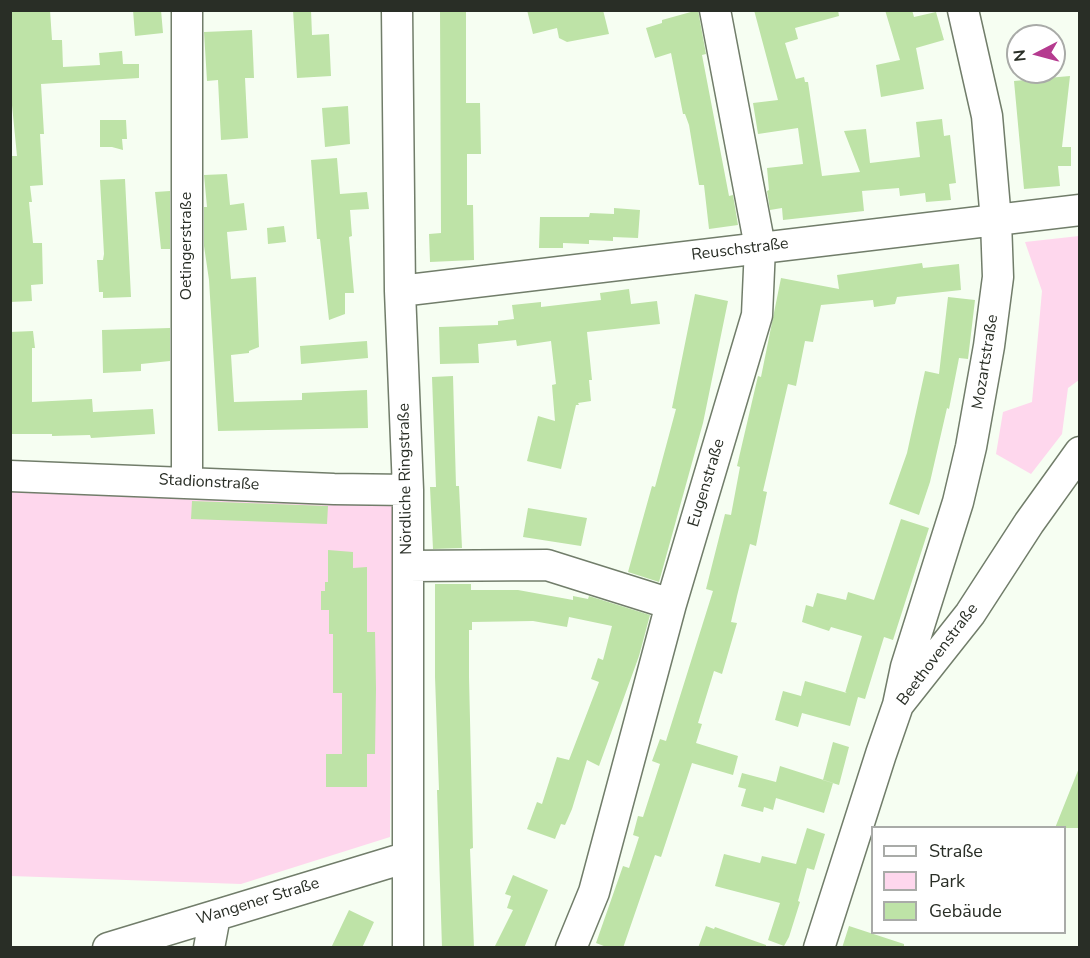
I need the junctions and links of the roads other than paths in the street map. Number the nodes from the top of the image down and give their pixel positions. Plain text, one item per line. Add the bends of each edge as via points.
1 (187, 10) edge
2 (398, 10) edge
3 (715, 10) edge
4 (963, 10) edge
5 (1080, 210) edge
6 (996, 221) junction
7 (760, 247) junction
8 (400, 291) junction
9 (1080, 452) edge
10 (10, 476) edge
11 (187, 482) junction
12 (408, 490) junction
13 (408, 566) junction
14 (671, 604) junction
15 (898, 705) junction
16 (408, 857) junction
17 (215, 916) junction
18 (108, 948) edge
19 (209, 948) edge
20 (408, 948) edge
21 (571, 948) edge
22 (819, 948) edge

1 - 11 street, Oetingerstraße
2 - 8 street, Nördliche Ringstraße
3 - 7 street, Eugenstraße
4 - 6 street, Mozartstraße via 987,116
5 - 6 street, Reuschstraße
6 - 7 street, Reuschstraße
6 - 15 street, Mozartstraße via 998,277 971,447
7 - 8 street, Reuschstraße
7 - 14 street, Eugenstraße via 757,315
8 - 12 street, Nördliche Ringstraße
9 - 15 street, Beethovenstraße via 970,614
10 - 11 street, Stadionstraße
11 - 12 street, Stadionstraße
12 - 13 street, Nördliche Ringstraße
13 - 14 street via 547,565
13 - 16 street, Nördliche Ringstraße
14 - 21 street, Eugenstraße via 594,892
15 - 22 street, Beethovenstraße
16 - 17 street, Wangener Straße
16 - 20 street, Nördliche Ringstraße
17 - 18 street, Wangener Straße
17 - 19 street

